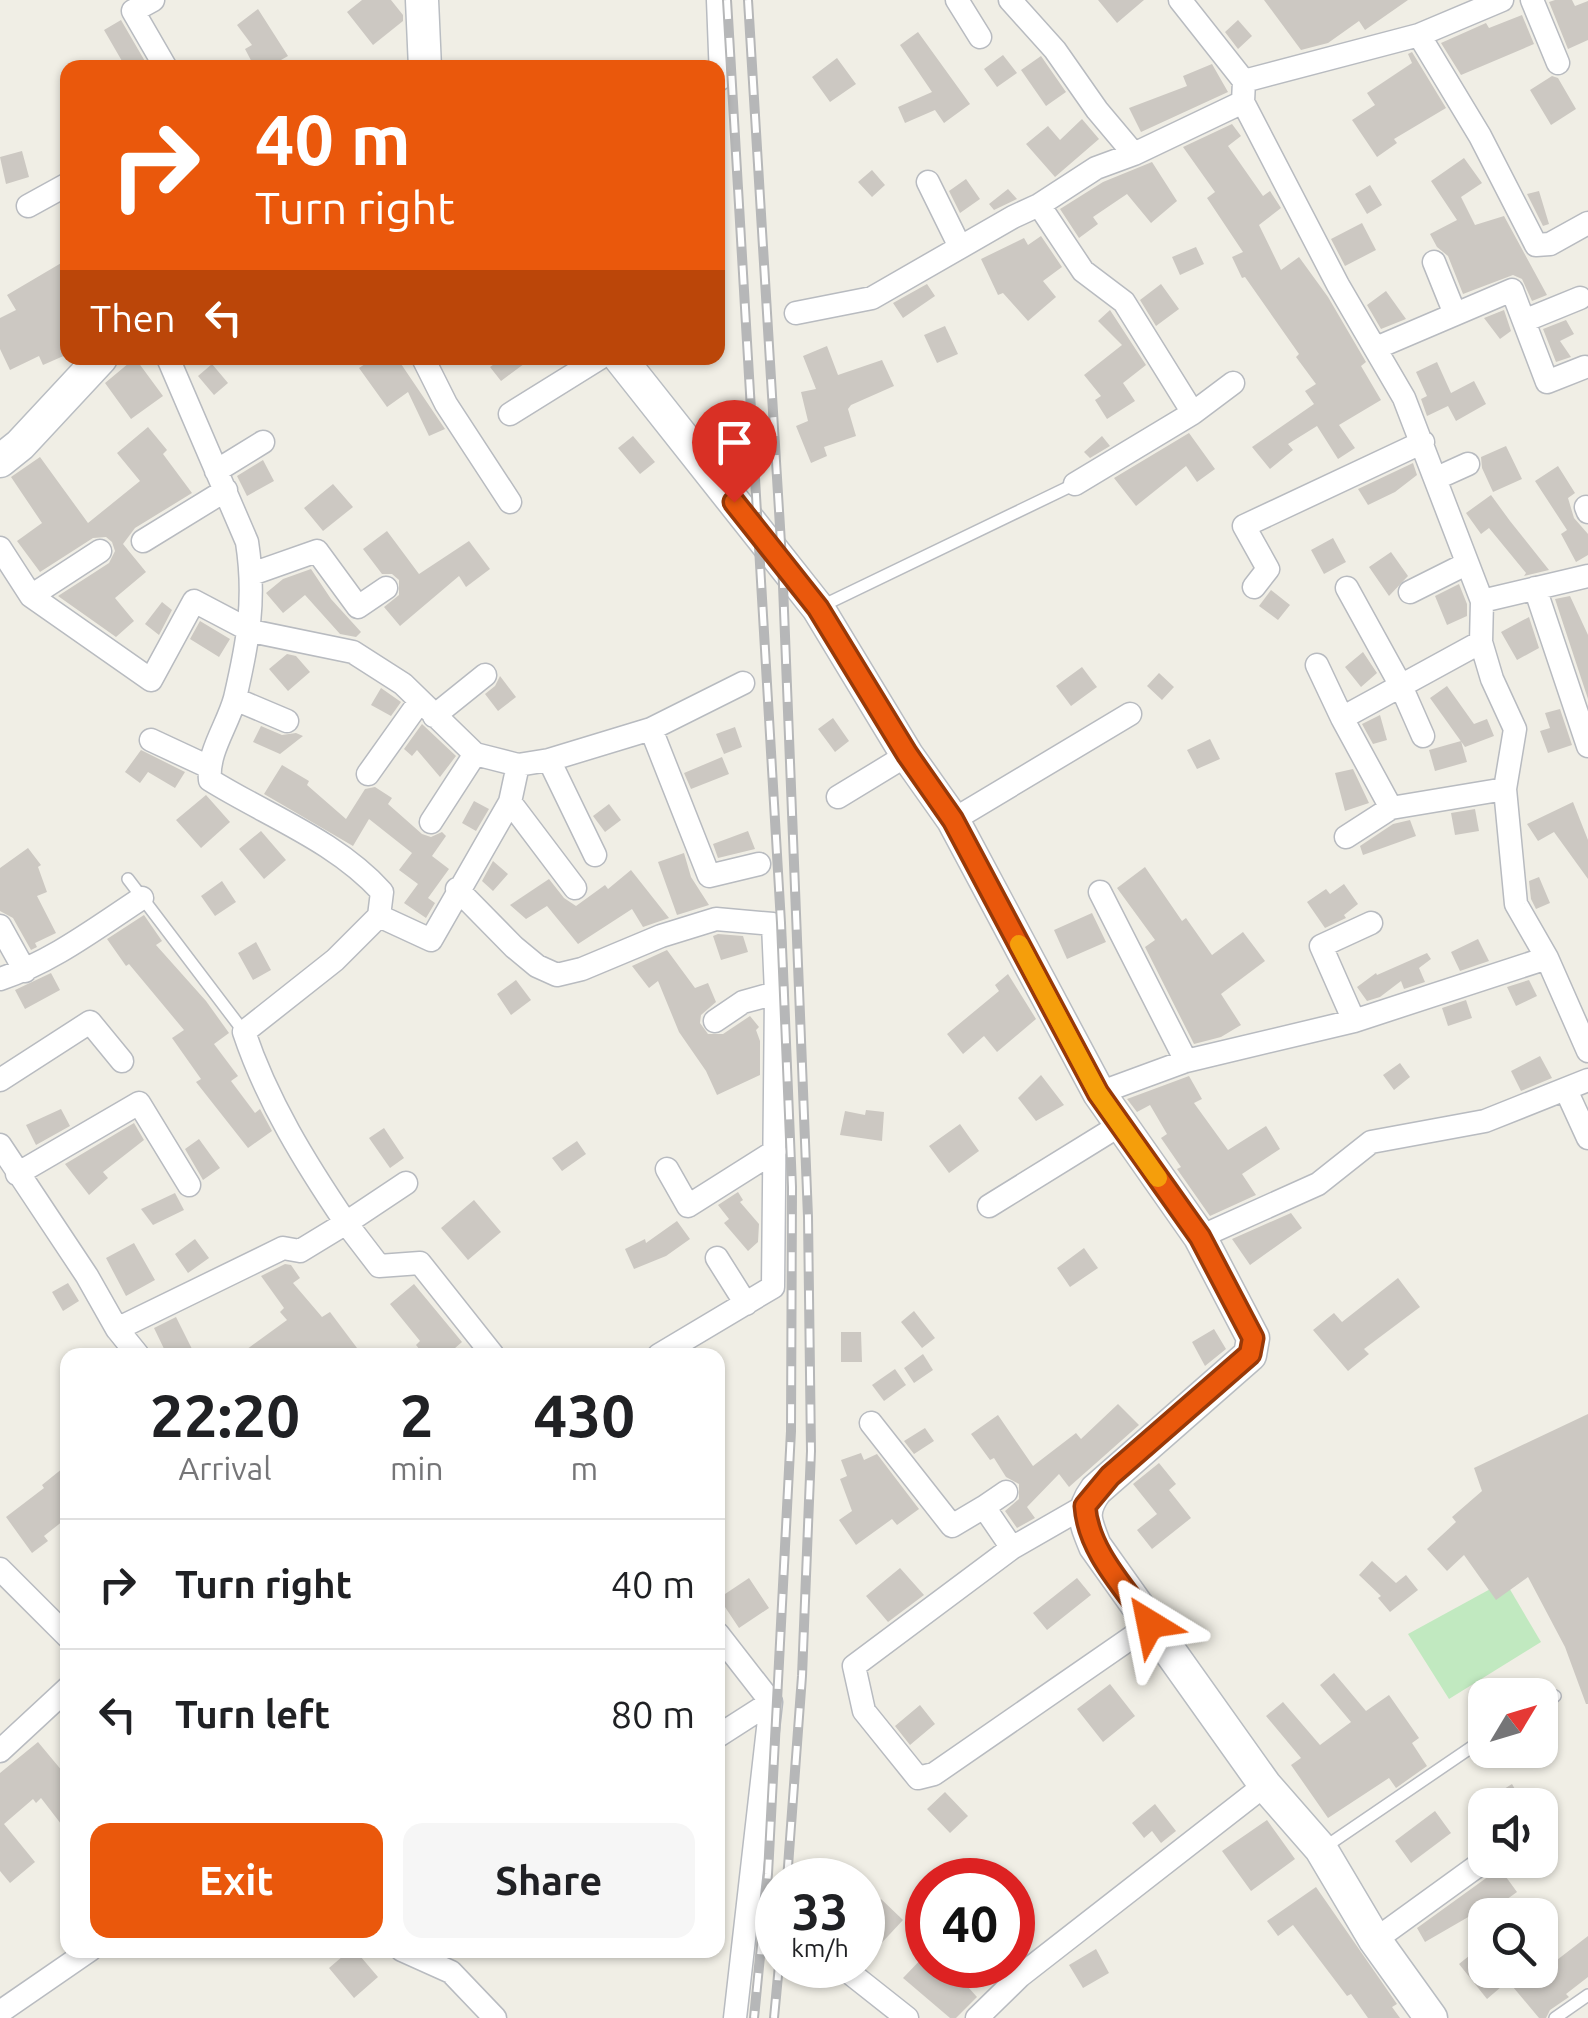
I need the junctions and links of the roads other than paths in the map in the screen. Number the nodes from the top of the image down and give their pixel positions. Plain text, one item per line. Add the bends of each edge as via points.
1 (153, 0) edge
2 (422, 0) edge
3 (718, 0) edge
4 (957, 0) edge
5 (1180, 0) edge
6 (1502, 0) edge
7 (1532, 0) edge
8 (1021, 4) edge
9 (1419, 35) junction
10 (980, 37) dead end
11 (161, 60) edge
12 (425, 60) edge
13 (720, 60) edge
14 (1558, 63) dead end
15 (1243, 92) junction
16 (1134, 154) junction
17 (928, 182) dead end
18 (60, 188) edge
19 (1039, 205) junction
20 (28, 206) dead end
21 (1588, 223) edge
22 (960, 247) junction
23 (1434, 262) dead end
24 (1580, 298) dead end
25 (796, 313) dead end
26 (1454, 314) junction
27 (1526, 320) junction
28 (1376, 348) junction
29 (94, 365) edge
30 (171, 365) edge
31 (426, 365) edge
32 (589, 365) edge
33 (626, 365) edge
34 (1584, 367) dead end
35 (1233, 384) dead end
36 (1192, 413) junction
37 (510, 414) dead end
38 (263, 442) dead end
39 (1423, 442) junction
40 (0, 462) edge
41 (1468, 464) dead end
42 (1437, 478) junction
43 (221, 481) junction
44 (1075, 484) joint
45 (510, 502) dead end
46 (143, 541) dead end
47 (0, 548) edge
48 (100, 551) dead end
49 (1466, 564) junction
50 (252, 574) junction
51 (1585, 584) edge
52 (1254, 587) dead end
53 (386, 588) dead end
54 (1347, 588) dead end
55 (1535, 588) junction
56 (1410, 592) dead end
57 (30, 596) junction
58 (1482, 601) junction
59 (818, 608) junction
60 (251, 631) junction
61 (1482, 642) junction
62 (1317, 665) dead end
63 (485, 675) dead end
64 (743, 683) dead end
65 (1401, 686) junction
66 (234, 699) junction
67 (427, 708) junction
68 (1130, 714) dead end
69 (1342, 718) junction
70 (286, 720) dead end
71 (651, 730) junction
72 (1423, 736) dead end
73 (151, 740) dead end
74 (1588, 746) edge
75 (475, 754) junction
76 (907, 754) junction
77 (549, 760) junction
78 (518, 766) junction
79 (209, 767) junction
80 (368, 774) dead end
81 (1505, 789) junction
82 (838, 797) dead end
83 (510, 802) junction
84 (1391, 808) junction
85 (953, 820) junction
86 (431, 822) dead end
87 (1346, 837) dead end
88 (595, 855) dead end
89 (758, 864) dead end
90 (135, 888) joint
91 (575, 888) dead end
92 (457, 889) junction
93 (1100, 892) dead end
94 (379, 916) junction
95 (1371, 923) dead end
96 (0, 926) edge
97 (1546, 958) junction
98 (24, 971) junction
99 (0, 980) edge
100 (776, 992) junction
101 (1354, 1021) junction
102 (716, 1022) dead end
103 (244, 1032) junction
104 (1588, 1052) edge
105 (1186, 1061) junction
106 (122, 1062) dead end
107 (0, 1080) edge
108 (1588, 1080) edge
109 (1566, 1090) junction
110 (1098, 1093) junction
111 (1120, 1125) junction
112 (1588, 1138) edge
113 (0, 1145) edge
114 (775, 1150) junction
115 (667, 1170) dead end
116 (17, 1174) junction
117 (406, 1183) dead end
118 (188, 1185) dead end
119 (989, 1206) dead end
120 (346, 1223) junction
121 (1200, 1237) junction
122 (716, 1258) dead end
123 (746, 1304) junction
124 (117, 1329) junction
125 (132, 1348) edge
126 (487, 1348) edge
127 (670, 1348) edge
128 (871, 1422) dead end
129 (1006, 1492) dead end
130 (1085, 1506) junction
131 (984, 1507) junction
132 (1012, 1548) junction
133 (0, 1569) edge
134 (1150, 1624) junction
135 (60, 1628) edge
136 (725, 1643) edge
137 (60, 1695) edge
138 (771, 1702) junction
139 (725, 1732) edge
140 (1468, 1750) edge
141 (0, 1751) edge
142 (1264, 1785) junction
143 (1321, 1849) junction
144 (1468, 1873) edge
145 (1375, 1940) junction
146 (78, 1958) edge
147 (420, 1958) edge
148 (869, 1988) edge
149 (1588, 1994) edge
150 (0, 2012) edge
151 (495, 2018) edge
152 (734, 2018) edge
153 (907, 2018) edge
154 (977, 2018) edge
155 (1431, 2018) edge
156 (1555, 2018) edge

1 - 11 street via 133,11
2 - 12 street
3 - 13 street
4 - 10 street
5 - 15 street
6 - 9 street
7 - 14 street
8 - 16 street
9 - 15 street
9 - 21 street via 1536,245
15 - 16 street
15 - 28 street
16 - 19 street via 1096,168
17 - 22 street
18 - 20 street
19 - 22 street
19 - 36 street via 1083,270 1124,302
22 - 25 street via 872,298
23 - 26 street
24 - 27 street
26 - 27 street via 1512,290
26 - 28 street
27 - 34 street via 1548,382
28 - 39 street
29 - 40 street
30 - 43 street
31 - 45 street
32 - 37 street
33 - 59 street
35 - 36 street
36 - 44 street
38 - 43 street
39 - 42 street
39 - 52 street via 1244,526 1268,568
41 - 42 street
42 - 49 street
43 - 46 street
43 - 50 street via 247,542
44 - 59 lane
47 - 57 street
48 - 57 street
49 - 56 street
49 - 58 street
50 - 53 street via 317,551 358,607
50 - 60 street
51 - 55 street
54 - 65 street
55 - 58 street
55 - 74 street
57 - 60 street via 151,680 194,601
58 - 61 street
59 - 76 street
60 - 66 street
60 - 67 street via 353,652
61 - 65 street
61 - 81 street via 1515,730
62 - 69 street
63 - 67 street
64 - 71 street
65 - 69 street
65 - 72 street
66 - 70 street
66 - 79 street
67 - 75 street
67 - 80 street
68 - 85 street
69 - 84 street
71 - 77 street
71 - 89 street via 709,876
73 - 79 street
75 - 78 street
75 - 86 street
76 - 82 street
76 - 85 street
77 - 78 street
77 - 88 street
78 - 83 street
79 - 94 street via 210,780 364,872 382,892
81 - 84 street
81 - 97 street via 1516,904
83 - 91 street
83 - 92 street
84 - 87 street
85 - 110 street
90 - 98 street via 62,951
90 - 103 lane
92 - 94 street via 431,940
92 - 100 street via 536,966 557,975 716,919 773,924
93 - 105 street
94 - 103 street
95 - 101 street via 1320,946
96 - 98 street
97 - 101 street
97 - 104 street
98 - 99 street
100 - 102 street via 743,1002
100 - 114 street
101 - 105 street
103 - 120 street via 265,1086
105 - 110 street
106 - 107 street via 90,1022
108 - 109 street
109 - 112 street
109 - 121 street via 1484,1121 1371,1142 1318,1184
110 - 111 street
111 - 119 street
111 - 121 street
113 - 116 street
114 - 115 street via 688,1206
114 - 123 street via 774,1288
116 - 118 street via 140,1103
116 - 124 street
117 - 120 street
120 - 124 street via 300,1251 283,1248
120 - 126 street via 379,1266 420,1263
121 - 130 street via 1253,1338 1250,1354 1110,1476
122 - 123 street
123 - 127 street
124 - 125 street
128 - 131 street via 952,1526
129 - 131 street
130 - 132 street
130 - 134 street via 1095,1546
131 - 132 street
132 - 134 street via 854,1666 864,1711 918,1778 934,1774
133 - 135 street
134 - 142 street
136 - 138 street
137 - 141 street
138 - 139 street
138 - 152 street
140 - 143 lane
142 - 143 street
142 - 154 street via 1020,1976
143 - 145 street
144 - 145 street
145 - 155 street
146 - 150 street
147 - 151 street via 451,1972
148 - 153 street
149 - 156 lane

